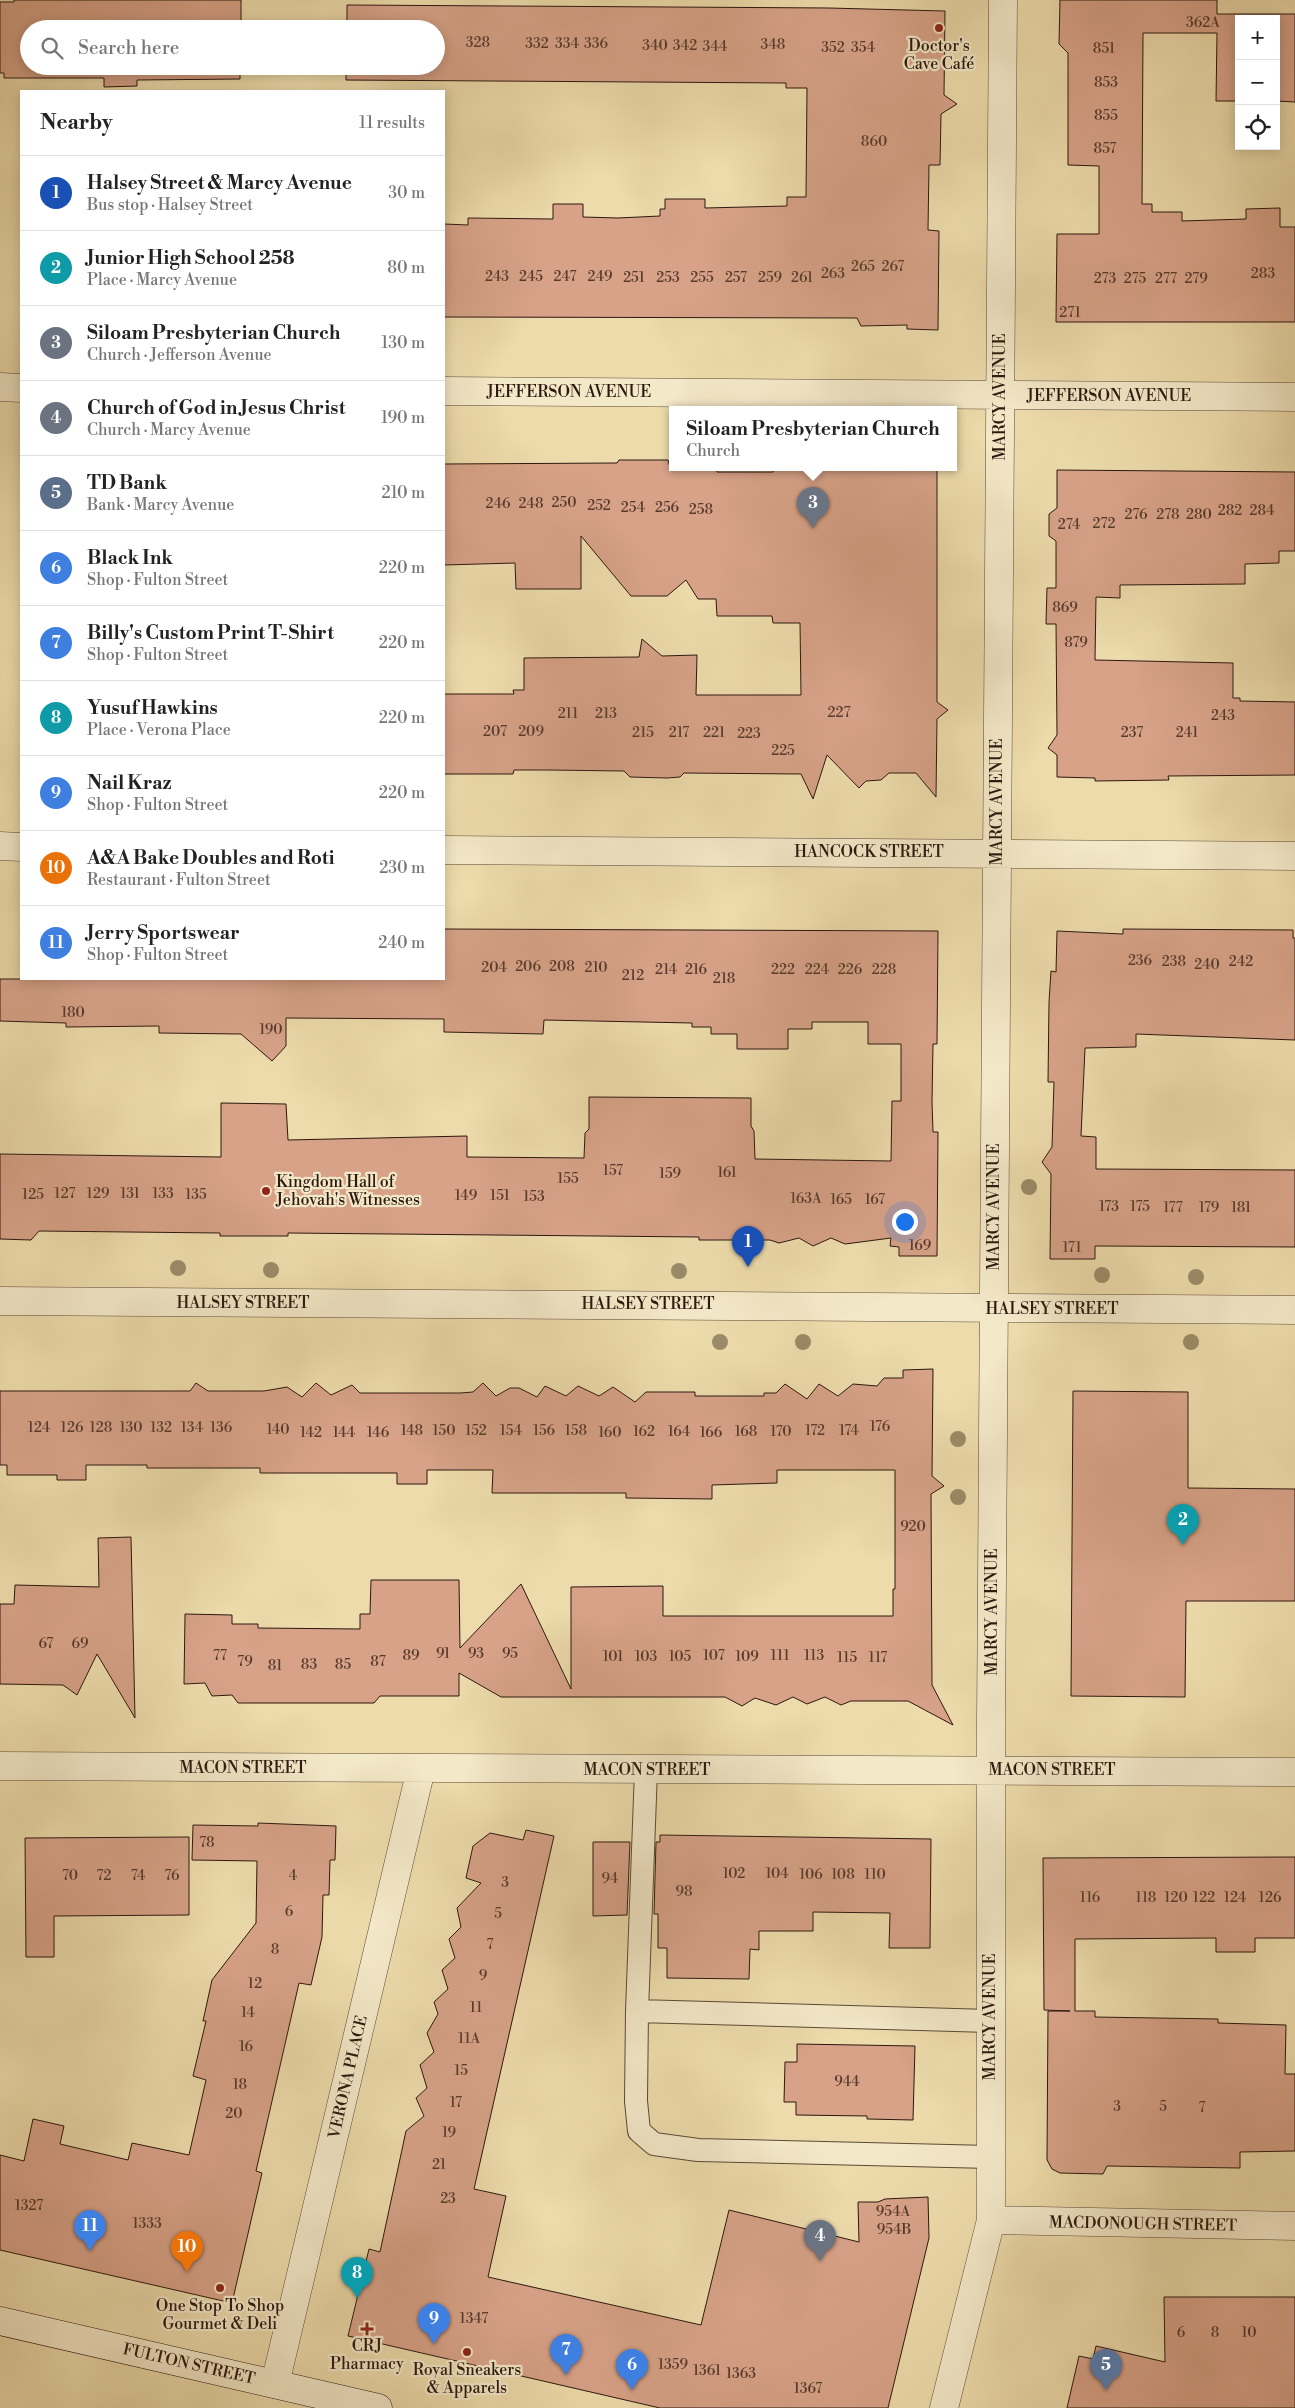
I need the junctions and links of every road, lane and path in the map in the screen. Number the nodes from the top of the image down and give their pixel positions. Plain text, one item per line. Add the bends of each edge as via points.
1 (1003, 0) edge
2 (0, 387) edge
3 (20, 388) edge
4 (445, 391) edge
5 (1000, 395) junction
6 (1295, 397) edge
7 (0, 846) edge
8 (20, 847) edge
9 (445, 850) edge
10 (997, 854) junction
11 (1295, 856) edge
12 (0, 1302) edge
13 (993, 1309) junction
14 (1295, 1310) edge
15 (0, 1766) edge
16 (421, 1769) junction
17 (646, 1770) junction
18 (991, 1770) junction
19 (1295, 1772) edge
20 (637, 2011) junction
21 (990, 2021) junction
22 (990, 2157) junction
23 (991, 2220) junction
24 (1295, 2226) edge
25 (0, 2321) edge
26 (275, 2384) junction
27 (378, 2408) edge
28 (944, 2408) edge

1 - 5 street, MARCY AVENUE
2 - 3 street
4 - 5 street, JEFFERSON AVENUE
5 - 6 street, JEFFERSON AVENUE
5 - 10 street, MARCY AVENUE
7 - 8 street
9 - 10 street, HANCOCK STREET
10 - 11 street, HANCOCK STREET
10 - 13 street, MARCY AVENUE
12 - 13 street, HALSEY STREET
13 - 14 street, HALSEY STREET
13 - 18 street, MARCY AVENUE
15 - 16 street, MACON STREET
16 - 17 street, MACON STREET
16 - 26 street, VERONA PLACE
17 - 18 street, MACON STREET
17 - 20 lane
18 - 19 street, MACON STREET
18 - 21 street, MARCY AVENUE
20 - 21 lane
20 - 22 lane via 639,2131 654,2144 698,2150
21 - 22 street, MARCY AVENUE
22 - 23 street, MARCY AVENUE
23 - 24 street, MACDONOUGH STREET
23 - 28 street, MARCY AVENUE
25 - 26 street, FULTON STREET
26 - 27 street, FULTON STREET

